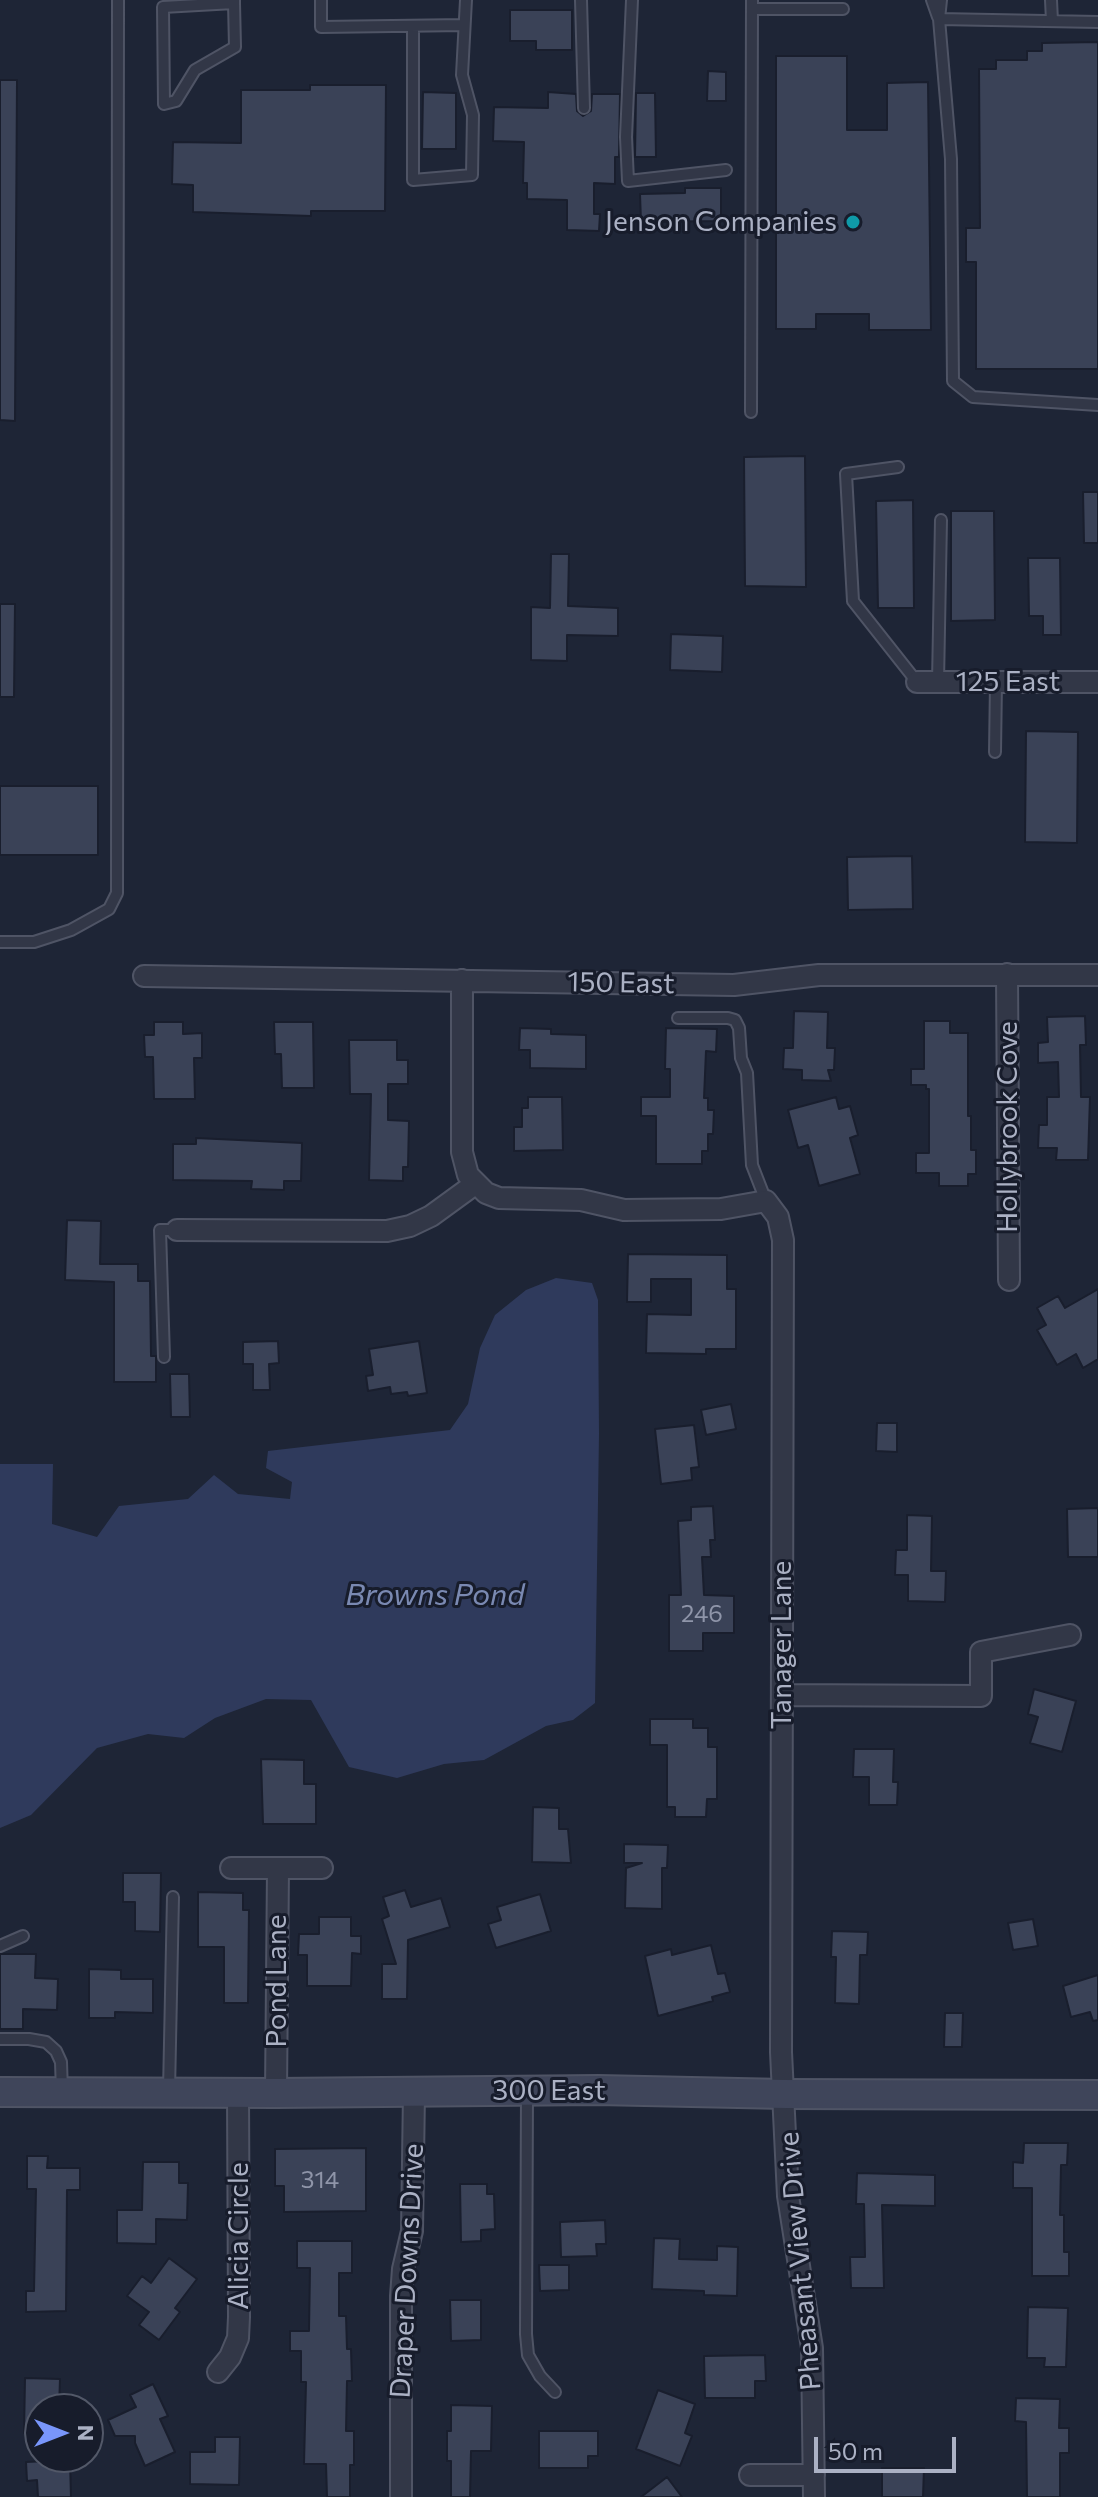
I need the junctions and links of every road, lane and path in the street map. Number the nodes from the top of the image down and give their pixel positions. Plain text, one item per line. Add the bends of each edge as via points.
1 (118, 0) edge
2 (321, 0) edge
3 (466, 0) edge
4 (581, 0) edge
5 (632, 0) edge
6 (932, 0) edge
7 (941, 0) edge
8 (1051, 0) edge
9 (234, 2) edge
10 (160, 4) edge
11 (752, 4) edge
12 (843, 9) dead end
13 (939, 19) junction
14 (1052, 21) junction
15 (1098, 22) edge
16 (464, 25) junction
17 (413, 26) junction
18 (584, 108) dead end
19 (726, 170) dead end
20 (1098, 405) edge
21 (751, 412) dead end
22 (898, 467) dead end
23 (941, 520) dead end
24 (928, 682) junction
25 (996, 682) junction
26 (1098, 682) edge
27 (995, 752) dead end
28 (0, 942) edge
29 (1007, 974) junction
30 (1098, 975) edge
31 (144, 976) dead end
32 (462, 980) junction
33 (678, 1018) dead end
34 (475, 1184) junction
35 (766, 1201) junction
36 (177, 1230) joint
37 (1009, 1280) dead end
38 (164, 1357) dead end
39 (1070, 1635) dead end
40 (782, 1695) junction
41 (231, 1868) dead end
42 (278, 1868) junction
43 (322, 1868) dead end
44 (173, 1897) dead end
45 (23, 1936) dead end
46 (0, 1946) edge
47 (0, 2039) edge
48 (527, 2091) junction
49 (0, 2092) edge
50 (62, 2092) junction
51 (414, 2092) junction
52 (168, 2093) junction
53 (238, 2093) junction
54 (276, 2093) junction
55 (785, 2094) junction
56 (1098, 2095) edge
57 (218, 2372) dead end
58 (555, 2392) dead end
59 (750, 2475) dead end
60 (814, 2475) junction
61 (401, 2497) edge
62 (814, 2497) edge

1 - 28 lane via 117,893 109,909 71,930 34,942
2 - 17 lane via 321,27
3 - 16 lane
4 - 18 lane
5 - 19 lane via 628,181
6 - 13 lane
7 - 13 lane
8 - 14 lane
9 - 10 lane
9 - 10 lane via 235,47 195,70 176,101 164,104
11 - 12 lane
11 - 21 lane
13 - 14 lane
13 - 20 lane via 951,159 953,381 973,397
14 - 15 lane
16 - 17 lane
16 - 17 lane via 462,75 473,115 472,175 413,180
22 - 24 lane via 846,474 853,601
23 - 24 lane
24 - 25 street, 125 East
25 - 26 street, 125 East
25 - 27 lane
29 - 30 street, 150 East
29 - 32 street, 150 East via 819,975 734,985
29 - 37 street, Hollybrook Cove
31 - 32 street, 150 East
32 - 34 street via 462,1152
33 - 35 lane via 728,1018 739,1028 752,1165
34 - 35 street via 499,1198 567,1198 624,1210 721,1209
34 - 36 street via 431,1216 387,1231
35 - 40 street, Tanager Lane via 778,1217 783,1240
36 - 38 lane via 160,1230
39 - 40 street via 981,1652 981,1696
40 - 55 street, Tanager Lane
41 - 42 street
42 - 43 street
42 - 54 street, Pond Lane
44 - 52 lane
45 - 46 lane
47 - 50 lane via 46,2042 61,2062
48 - 51 main road, 300 East
48 - 55 main road, 300 East
48 - 58 lane via 526,2334 528,2355
49 - 50 main road, 300 East
50 - 52 main road, 300 East
51 - 54 main road, 300 East
51 - 61 street, Draper Downs Drive via 412,2231 401,2296
52 - 53 main road, 300 East
53 - 54 main road, 300 East
53 - 57 street, Alicia Circle via 239,2317 234,2347
55 - 56 main road, 300 East
55 - 60 street, Pheasant View Drive via 790,2208 812,2348
59 - 60 street
60 - 62 street, Pheasant View Drive

